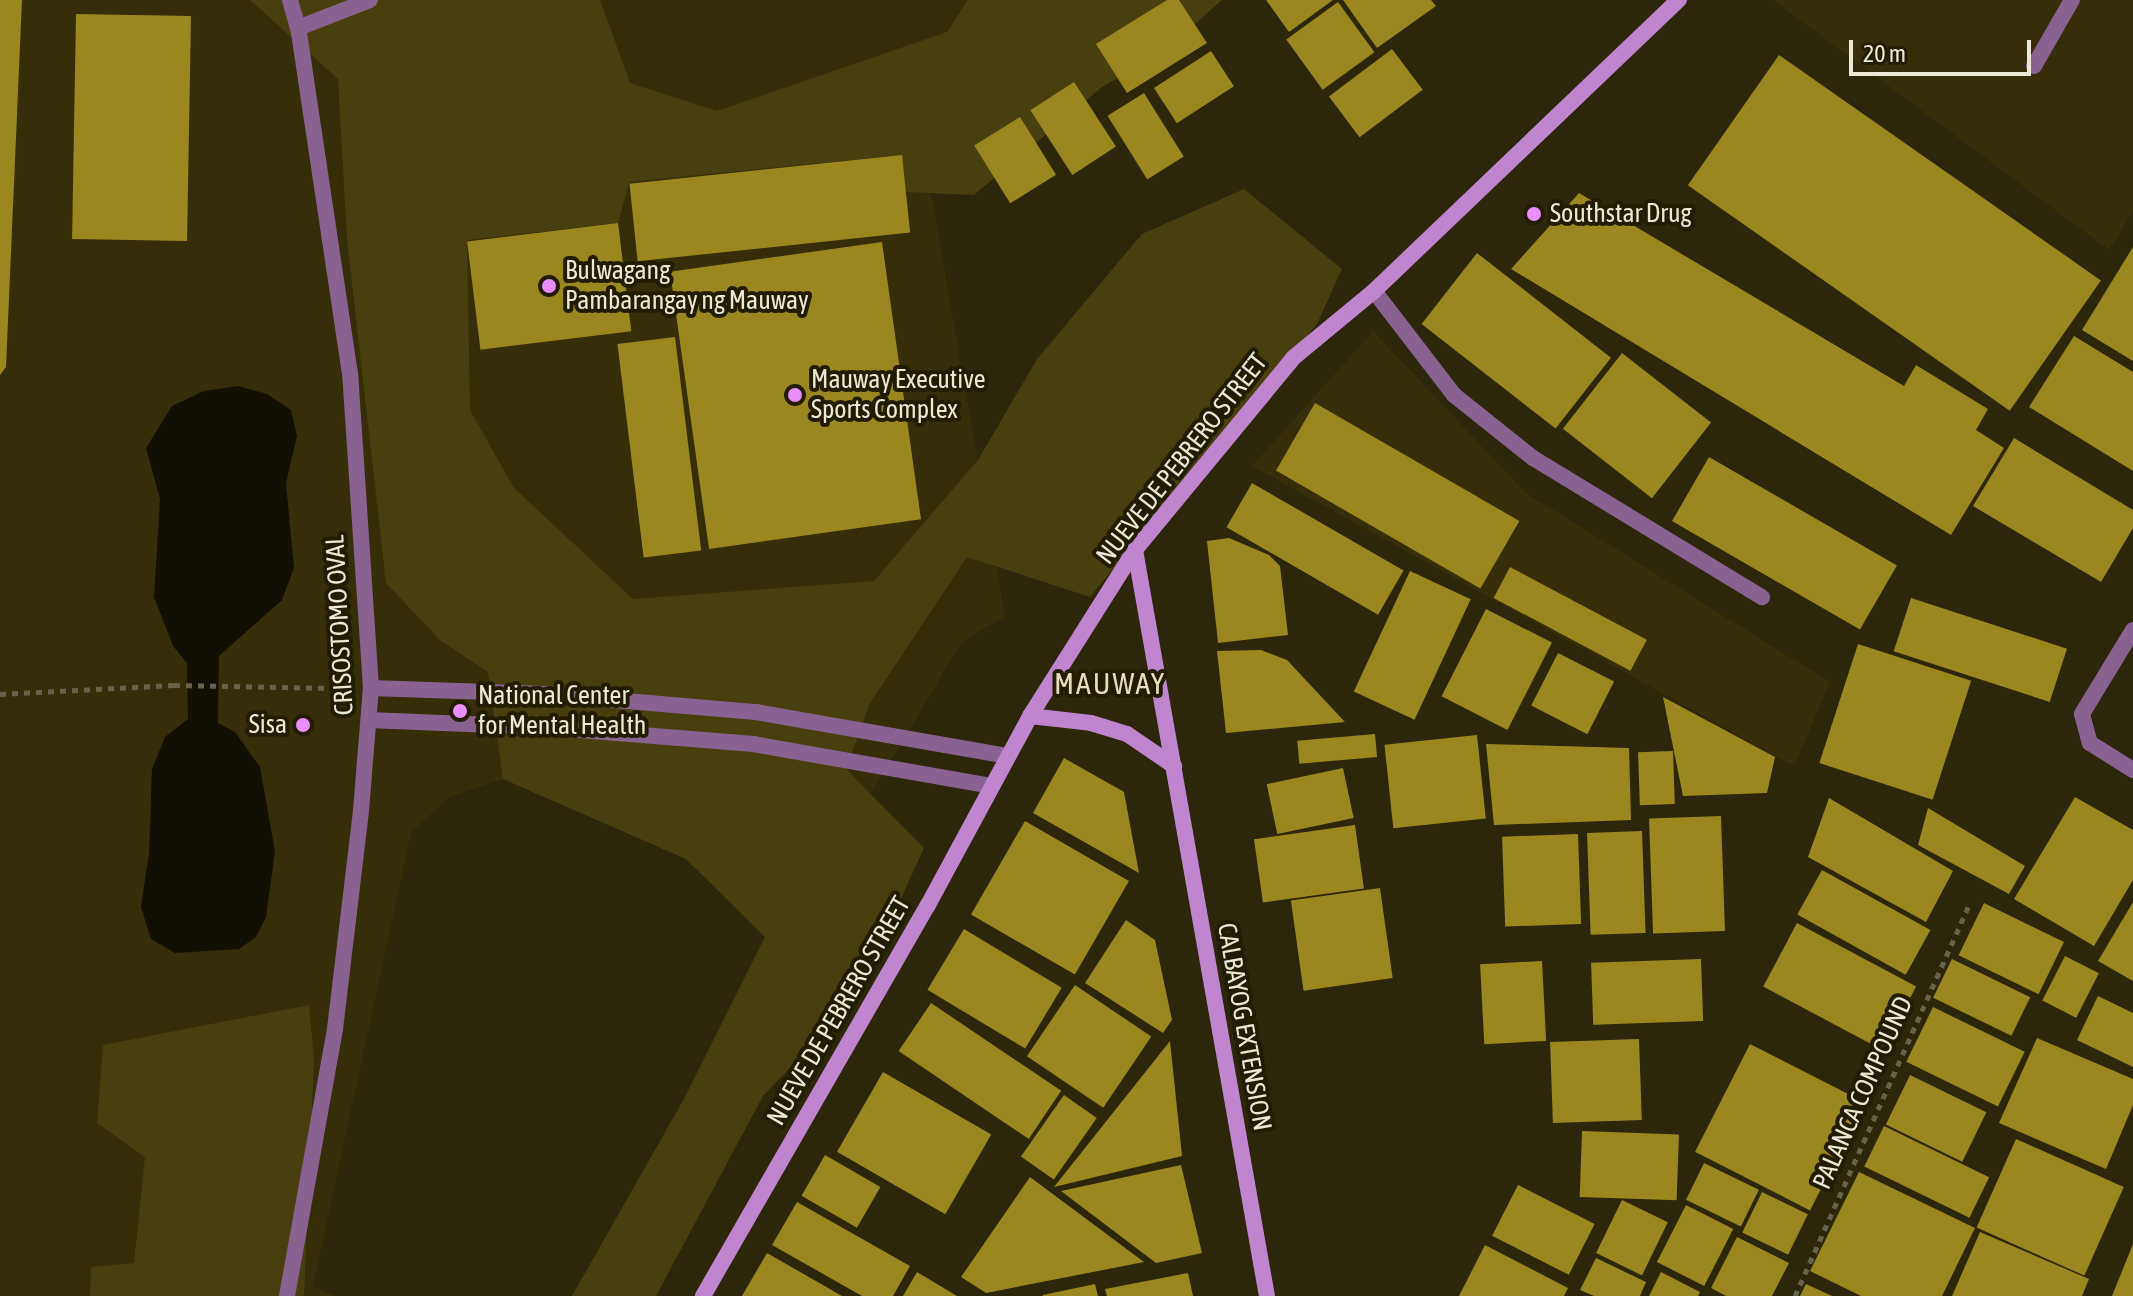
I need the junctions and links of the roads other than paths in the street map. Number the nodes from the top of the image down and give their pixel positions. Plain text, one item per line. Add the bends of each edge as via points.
1 (290, 0) edge
2 (370, 0) edge
3 (1679, 0) edge
4 (2072, 0) edge
5 (298, 28) junction
6 (2034, 66) dead end
7 (1374, 291) junction
8 (1135, 550) junction
9 (1762, 597) dead end
10 (2133, 630) edge
11 (371, 688) junction
12 (1030, 716) junction
13 (369, 720) junction
14 (1008, 756) junction
15 (1174, 766) junction
16 (2133, 770) edge
17 (992, 786) junction
18 (287, 1296) edge
19 (703, 1296) edge
20 (1267, 1296) edge

1 - 5 street, CRISOSTOMO OVAL
2 - 5 street
3 - 7 main road, NUEVE DE PEBRERO STREET
4 - 6 street
5 - 11 street, CRISOSTOMO OVAL via 350,374
7 - 8 main road, NUEVE DE PEBRERO STREET via 1293,358
7 - 9 street via 1454,395 1533,458
8 - 12 main road, NUEVE DE PEBRERO STREET
8 - 15 main road, CALBAYOG EXTENSION
10 - 16 street via 2082,714 2090,743
11 - 13 street, CRISOSTOMO OVAL
11 - 14 street via 545,694 756,712
12 - 14 main road, NUEVE DE PEBRERO STREET
12 - 15 main road via 1091,723 1127,734
13 - 17 street via 753,744
13 - 18 street, CRISOSTOMO OVAL via 335,1029
14 - 17 main road, NUEVE DE PEBRERO STREET
15 - 20 main road, CALBAYOG EXTENSION
17 - 19 main road, NUEVE DE PEBRERO STREET

